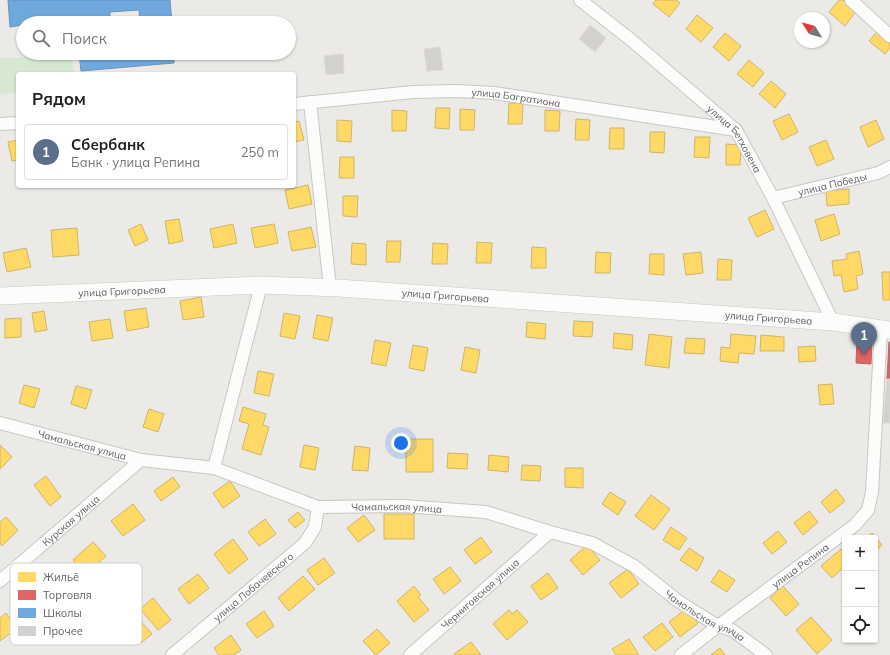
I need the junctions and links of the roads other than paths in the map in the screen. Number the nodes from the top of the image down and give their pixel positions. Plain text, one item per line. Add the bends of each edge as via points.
1 (580, 0) edge
2 (851, 0) edge
3 (890, 36) edge
4 (310, 102) junction
5 (296, 104) edge
6 (16, 123) edge
7 (0, 124) edge
8 (736, 130) junction
9 (890, 167) edge
10 (773, 198) junction
11 (261, 285) junction
12 (330, 288) junction
13 (0, 296) edge
14 (833, 322) junction
15 (886, 330) edge
16 (0, 424) edge
17 (141, 460) junction
18 (214, 468) junction
19 (318, 507) junction
20 (550, 532) junction
21 (21, 563) edge
22 (10, 572) edge
23 (0, 581) edge
24 (718, 626) junction
25 (172, 655) edge
26 (410, 655) edge
27 (681, 655) edge
28 (766, 655) edge

1 - 8 street, улица Бетховена via 630,39
2 - 3 street
4 - 5 street, улица Багратиона
4 - 8 street, улица Багратиона via 413,92 494,93
4 - 12 street
6 - 7 street
8 - 10 street, улица Бетховена
9 - 10 street, улица Победы via 878,173
10 - 14 street, улица Бетховена
11 - 12 main road, улица Григорьева
11 - 13 main road, улица Григорьева
11 - 18 street
12 - 14 main road, улица Григорьева
14 - 15 main road, улица Григорьева
15 - 24 street, улица Репина via 872,492 868,510 855,525
16 - 17 street, Чамальская улица
17 - 18 street, Чамальская улица
17 - 21 street, Курская улица
18 - 19 street, Чамальская улица
19 - 20 street, Чамальская улица via 403,506 486,512
19 - 25 street, улица Лобачевского via 314,527 305,543
20 - 24 street, Чамальская улица via 592,543 634,566 678,601
20 - 26 street, Черниговская улица
22 - 23 street, Курская улица
24 - 27 street, улица Репина
24 - 28 street, Чамальская улица via 732,630

